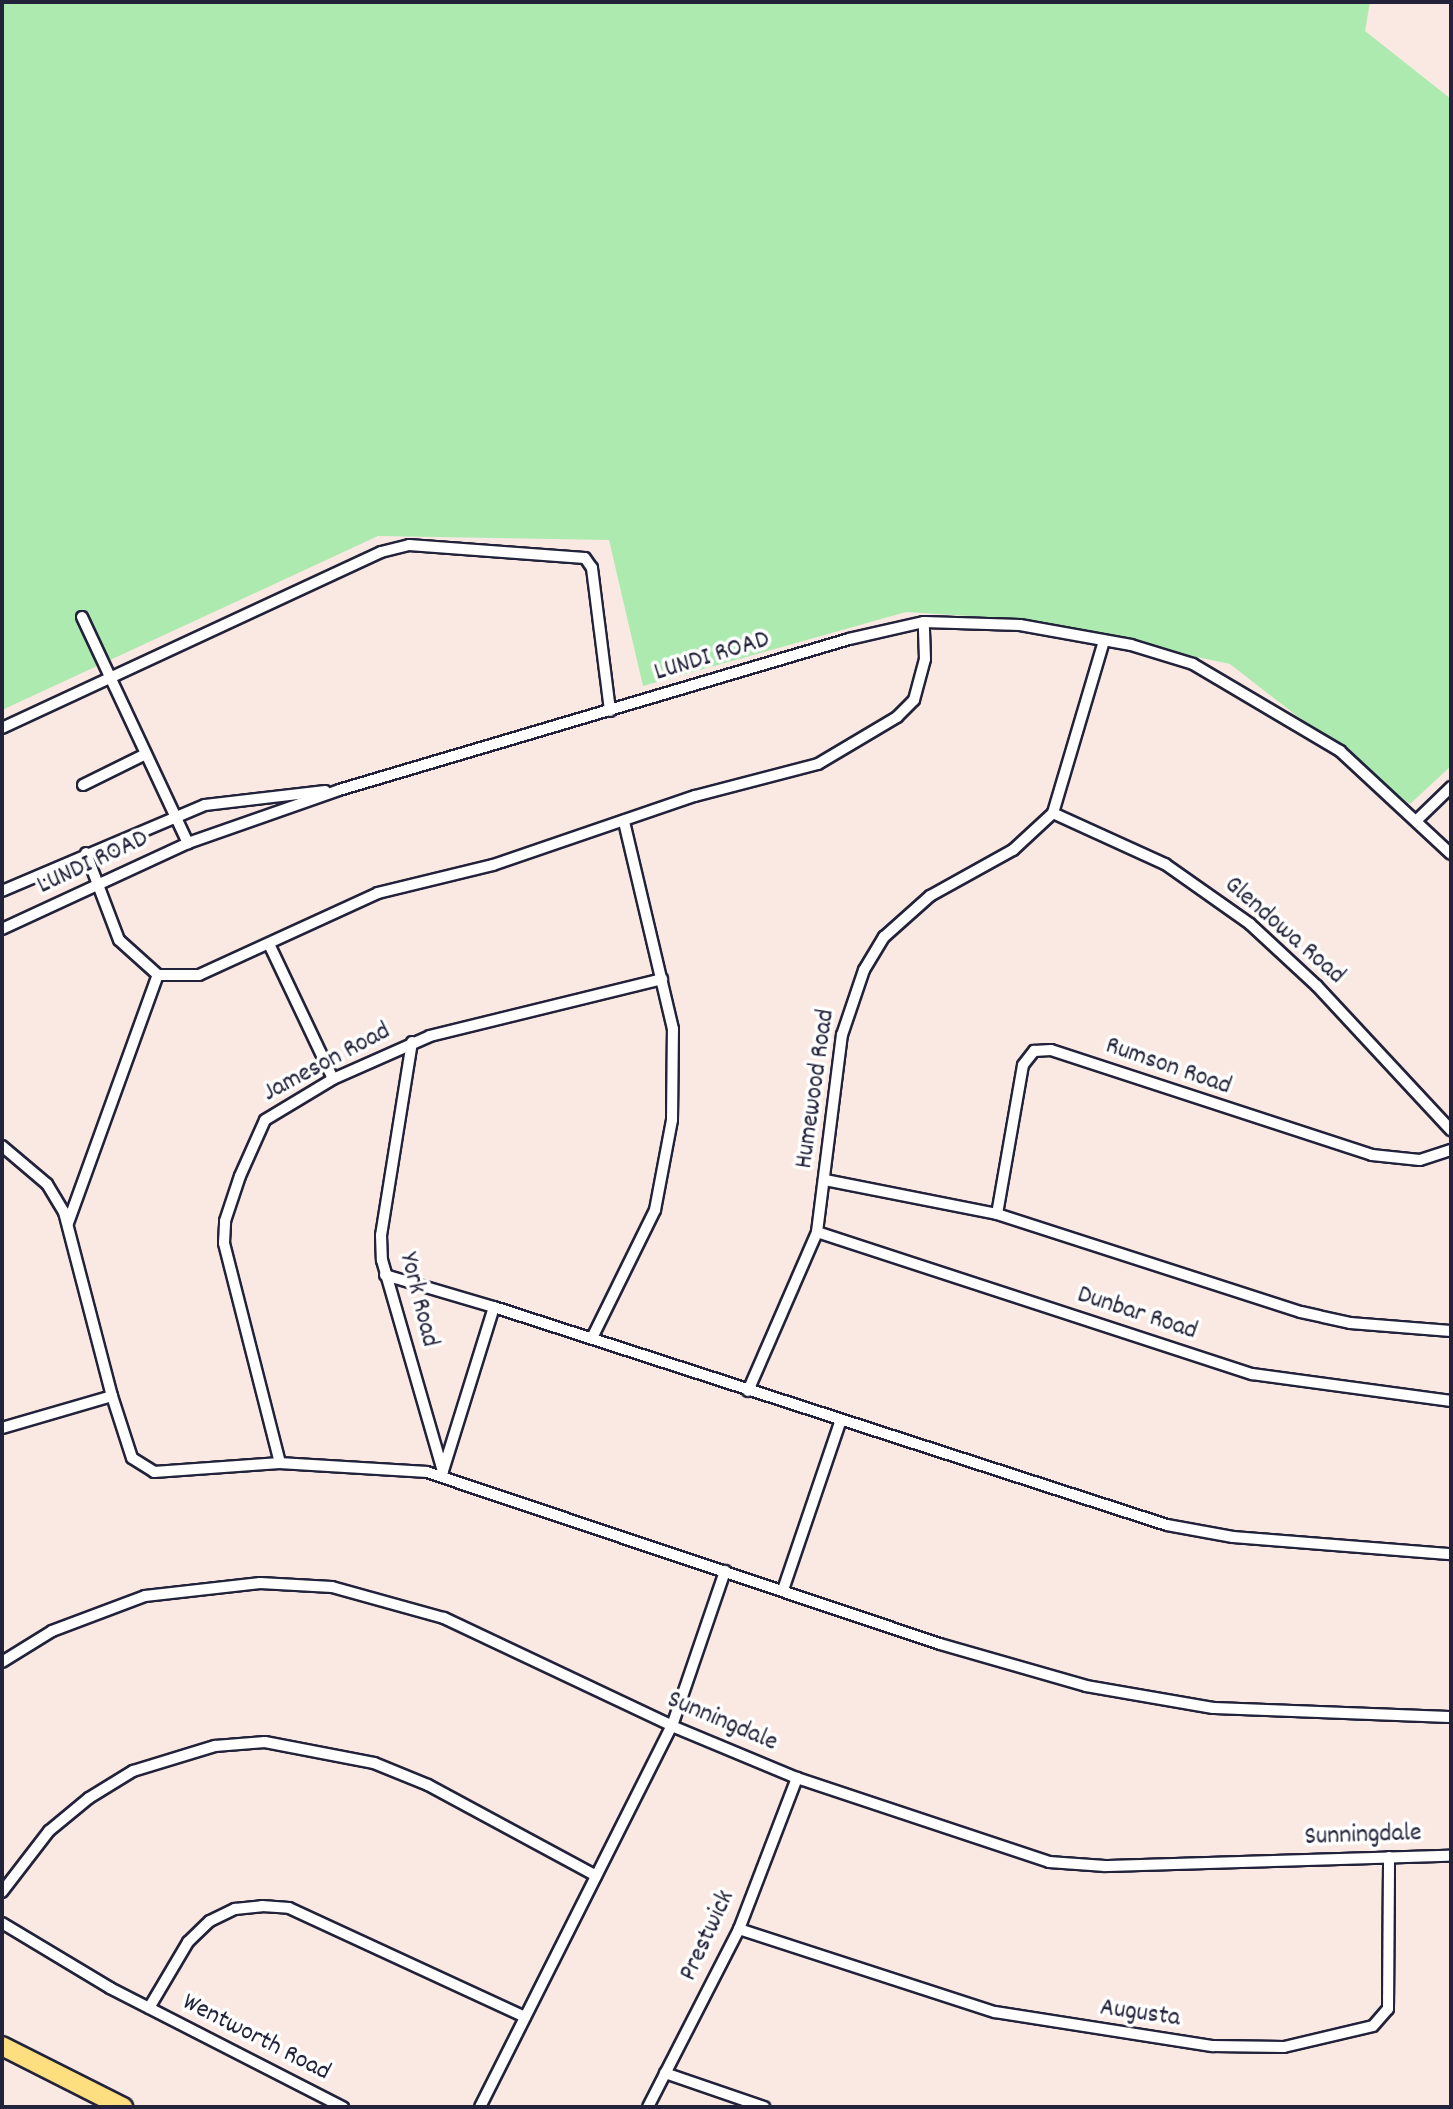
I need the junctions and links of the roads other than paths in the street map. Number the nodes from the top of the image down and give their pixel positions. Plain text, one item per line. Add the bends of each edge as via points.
1 (82, 617) dead end
2 (924, 622) junction
3 (1104, 641) junction
4 (111, 678) junction
5 (610, 711) junction
6 (2, 728) edge
7 (146, 754) junction
8 (83, 785) dead end
9 (1451, 787) edge
10 (339, 790) junction
11 (1053, 813) junction
12 (175, 815) junction
13 (1418, 819) junction
14 (624, 821) junction
15 (188, 843) junction
16 (86, 853) junction
17 (1451, 854) edge
18 (100, 884) junction
19 (2, 891) edge
20 (2, 929) edge
21 (269, 944) junction
22 (158, 975) junction
23 (662, 979) junction
24 (412, 1042) junction
25 (333, 1079) junction
26 (1451, 1130) edge
27 (2, 1146) edge
28 (1451, 1150) edge
29 (825, 1180) junction
30 (997, 1214) junction
31 (68, 1223) junction
32 (817, 1232) junction
33 (385, 1275) junction
34 (494, 1307) junction
35 (1451, 1331) edge
36 (592, 1338) junction
37 (748, 1391) junction
38 (112, 1396) junction
39 (1451, 1401) edge
40 (840, 1423) junction
41 (2, 1428) edge
42 (280, 1463) junction
43 (441, 1473) junction
44 (1451, 1554) edge
45 (725, 1571) junction
46 (783, 1590) junction
47 (2, 1662) edge
48 (1451, 1717) edge
49 (672, 1726) junction
50 (797, 1778) junction
51 (1451, 1856) edge
52 (1389, 1857) junction
53 (596, 1876) junction
54 (2, 1892) edge
55 (2, 1923) edge
56 (739, 1929) junction
57 (149, 2008) junction
58 (525, 2017) junction
59 (2, 2046) edge
60 (665, 2073) junction
61 (123, 2107) edge
62 (343, 2107) edge
63 (480, 2107) edge
64 (648, 2107) edge
65 (764, 2107) edge

1 - 4 street
2 - 3 street, LUNDI ROAD via 1020,625
2 - 5 street, LUNDI ROAD via 849,639
2 - 14 street via 919,689 897,717 818,764
3 - 11 street
3 - 13 street, LUNDI ROAD via 1166,654 1258,698 1340,751
4 - 5 street via 392,547 511,549 580,555 592,568
4 - 6 street
4 - 7 street
5 - 10 street, LUNDI ROAD
7 - 8 street
7 - 12 street
9 - 13 street
10 - 12 street, LUNDI ROAD via 240,798
10 - 15 street, LUNDI ROAD
11 - 26 street, Glendowa Road via 1165,864 1250,924 1317,986
11 - 29 street, Humewood Road via 1013,850 930,896 884,937 847,1014
12 - 15 street
12 - 16 street, LUNDI ROAD
13 - 17 street, LUNDI ROAD
14 - 21 street via 493,865 378,893
14 - 23 street
15 - 18 street, LUNDI ROAD
16 - 18 street
16 - 19 street, LUNDI ROAD
18 - 20 street, LUNDI ROAD
18 - 22 street via 119,940
21 - 22 street via 199,975
21 - 25 street
22 - 31 street
23 - 24 street, Jameson Road
23 - 36 street via 675,1071 665,1169 655,1210
24 - 25 street, Jameson Road
24 - 33 street, York Road via 381,1235
25 - 42 street, Jameson Road via 265,1120 225,1221 229,1270
27 - 31 street via 47,1184
28 - 30 street, Rumson Road via 1420,1160 1372,1155 1051,1050 1034,1051 1023,1065
29 - 30 street
29 - 32 street, Humewood Road
30 - 35 street via 1301,1312 1350,1323
31 - 38 street
32 - 37 street, Humewood Road
32 - 39 street, Dunbar Road via 1252,1374
33 - 34 street
33 - 43 street, York Road
34 - 36 street
34 - 43 street
36 - 37 street
37 - 40 street
38 - 41 street
38 - 42 street via 132,1458 142,1468 154,1472
40 - 44 street via 1167,1525 1233,1537
40 - 46 street
42 - 43 street
43 - 45 street
45 - 46 street
45 - 49 street
46 - 48 street via 940,1644 1154,1701 1338,1715
47 - 49 street, Sunningdale via 95,1611 145,1596 260,1583 332,1587 444,1618
49 - 50 street, Sunningdale
49 - 53 street
50 - 52 street, Sunningdale via 1076,1867
50 - 56 street, Prestwick
51 - 52 street, Sunningdale
52 - 56 street, Augusta via 1388,2009 1373,2026 1284,2047 1198,2044 995,2012
53 - 54 street via 401,1774 311,1747 265,1742 215,1746 133,1771 49,1831
53 - 58 street
55 - 57 street, Wentworth Road
56 - 60 street, Prestwick
57 - 58 street via 188,1942 210,1921 235,1909 262,1906 289,1908
57 - 62 street, Wentworth Road
58 - 63 street
59 - 61 highway
60 - 64 street, Prestwick
60 - 65 street

